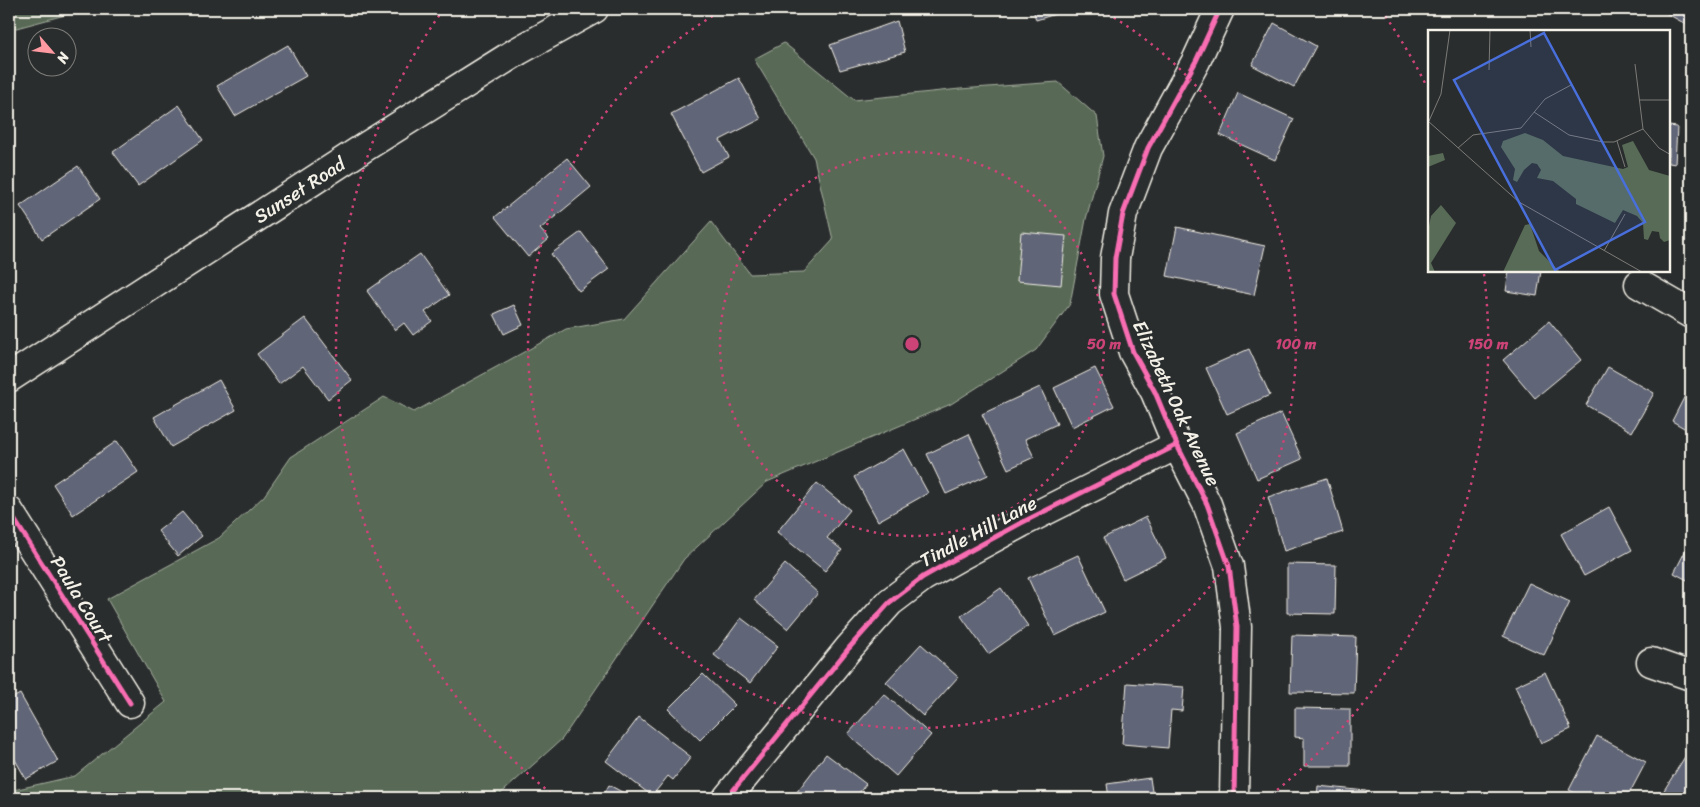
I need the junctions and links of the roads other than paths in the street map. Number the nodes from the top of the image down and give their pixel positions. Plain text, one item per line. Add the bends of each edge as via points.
1 (594, 9) edge
2 (1220, 9) edge
3 (1639, 284) dead end
4 (1691, 314) edge
5 (9, 378) edge
6 (1177, 445) junction
7 (9, 511) edge
8 (1651, 662) dead end
9 (1691, 676) edge
10 (130, 703) dead end
11 (727, 798) edge
12 (1234, 798) edge

1 - 5 street, Sunset Road via 518,51 365,147
2 - 6 street, Elizabeth Oak Avenue via 1196,61 1148,148 1124,214 1115,258 1114,294 1133,352 1155,392
3 - 4 street
6 - 11 street, Tindle Hill Lane via 923,576 890,602 849,648
6 - 12 street, Elizabeth Oak Avenue via 1208,504 1229,566 1237,627
7 - 10 street, Paula Court
8 - 9 street

